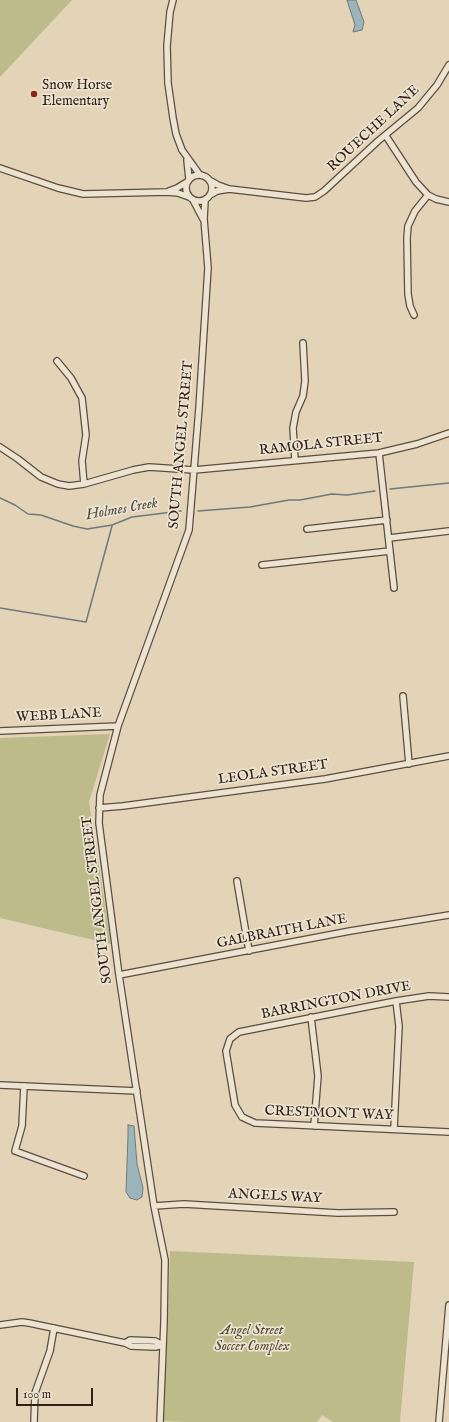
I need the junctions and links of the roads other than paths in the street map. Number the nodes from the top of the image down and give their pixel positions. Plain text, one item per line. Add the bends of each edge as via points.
1 (173, 0) edge
2 (449, 66) edge
3 (386, 136) junction
4 (187, 158) junction
5 (0, 168) edge
6 (200, 175) junction
7 (188, 180) junction
8 (209, 180) junction
9 (229, 189) junction
10 (167, 192) junction
11 (210, 195) junction
12 (428, 195) junction
13 (191, 198) junction
14 (205, 200) junction
15 (449, 202) edge
16 (204, 219) junction
17 (414, 315) dead end
18 (304, 343) dead end
19 (57, 361) dead end
20 (449, 433) edge
21 (0, 447) edge
22 (379, 453) junction
23 (295, 460) junction
24 (194, 470) junction
25 (84, 484) junction
26 (387, 520) junction
27 (306, 529) dead end
28 (449, 531) edge
29 (389, 538) junction
30 (390, 551) junction
31 (262, 565) dead end
32 (394, 588) dead end
33 (403, 696) dead end
34 (118, 726) junction
35 (0, 731) edge
36 (449, 756) edge
37 (409, 764) junction
38 (99, 808) junction
39 (237, 881) dead end
40 (449, 915) edge
41 (248, 951) junction
42 (119, 975) junction
43 (449, 997) edge
44 (396, 1001) junction
45 (312, 1017) junction
46 (230, 1039) joint
47 (0, 1084) edge
48 (24, 1086) junction
49 (137, 1091) junction
50 (314, 1126) junction
51 (394, 1129) junction
52 (449, 1132) edge
53 (84, 1176) dead end
54 (154, 1206) junction
55 (394, 1212) dead end
56 (449, 1305) edge
57 (0, 1325) edge
58 (54, 1328) junction
59 (163, 1345) junction
60 (34, 1422) edge
61 (160, 1422) edge
62 (439, 1422) edge

1 - 4 street via 167,46 168,83 176,134
2 - 3 street, ROUECHE LANE via 418,108
3 - 9 street, ROUECHE LANE via 315,197
3 - 12 street via 416,182
4 - 6 street
4 - 7 street
5 - 10 street via 83,194
6 - 7 street
6 - 8 street
7 - 10 street
7 - 13 street via 186,189
8 - 9 street
8 - 11 street via 212,187
9 - 11 street
10 - 13 street
11 - 14 street
12 - 15 street
12 - 17 street via 414,212 408,226 408,294
13 - 14 street via 196,201
13 - 16 street, SOUTH ANGEL STREET
14 - 16 street, SOUTH ANGEL STREET
16 - 24 street, SOUTH ANGEL STREET via 208,268
18 - 23 street via 305,381 303,396 296,412
19 - 25 street via 71,378 82,398 86,435 82,461
20 - 22 street, RAMOLA STREET
21 - 25 street, RAMOLA STREET via 40,477 70,486
22 - 23 street, RAMOLA STREET
22 - 26 street
23 - 24 street, RAMOLA STREET
24 - 25 street, RAMOLA STREET via 149,467
24 - 34 street, SOUTH ANGEL STREET via 189,530
26 - 27 street
26 - 29 street
28 - 29 street
29 - 30 street
30 - 31 street
30 - 32 street
33 - 37 street
34 - 35 street, WEBB LANE
34 - 38 street, SOUTH ANGEL STREET
36 - 37 street, LEOLA STREET
37 - 38 street, LEOLA STREET via 325,779
38 - 42 street, SOUTH ANGEL STREET
39 - 41 street
40 - 41 street, GALBRAITH LANE
41 - 42 street, GALBRAITH LANE
42 - 49 street, SOUTH ANGEL STREET
43 - 44 street, BARRINGTON DRIVE via 429,996
44 - 45 street, BARRINGTON DRIVE
44 - 51 street via 399,1026
45 - 46 street, BARRINGTON DRIVE via 239,1032
45 - 50 street via 318,1076
46 - 50 street, CRESTMONT WAY via 226,1051 235,1105 242,1117 255,1124
47 - 48 street
48 - 49 street
48 - 53 street via 22,1126 15,1151
49 - 54 street, SOUTH ANGEL STREET
50 - 51 street, CRESTMONT WAY
51 - 52 street, CRESTMONT WAY
54 - 55 street, ANGELS WAY via 184,1204 338,1213
54 - 59 street, SOUTH ANGEL STREET via 165,1260
56 - 62 street
57 - 58 street via 22,1322
58 - 59 street via 131,1346
58 - 60 street via 50,1351 35,1392
59 - 61 street, SOUTH ANGEL STREET

